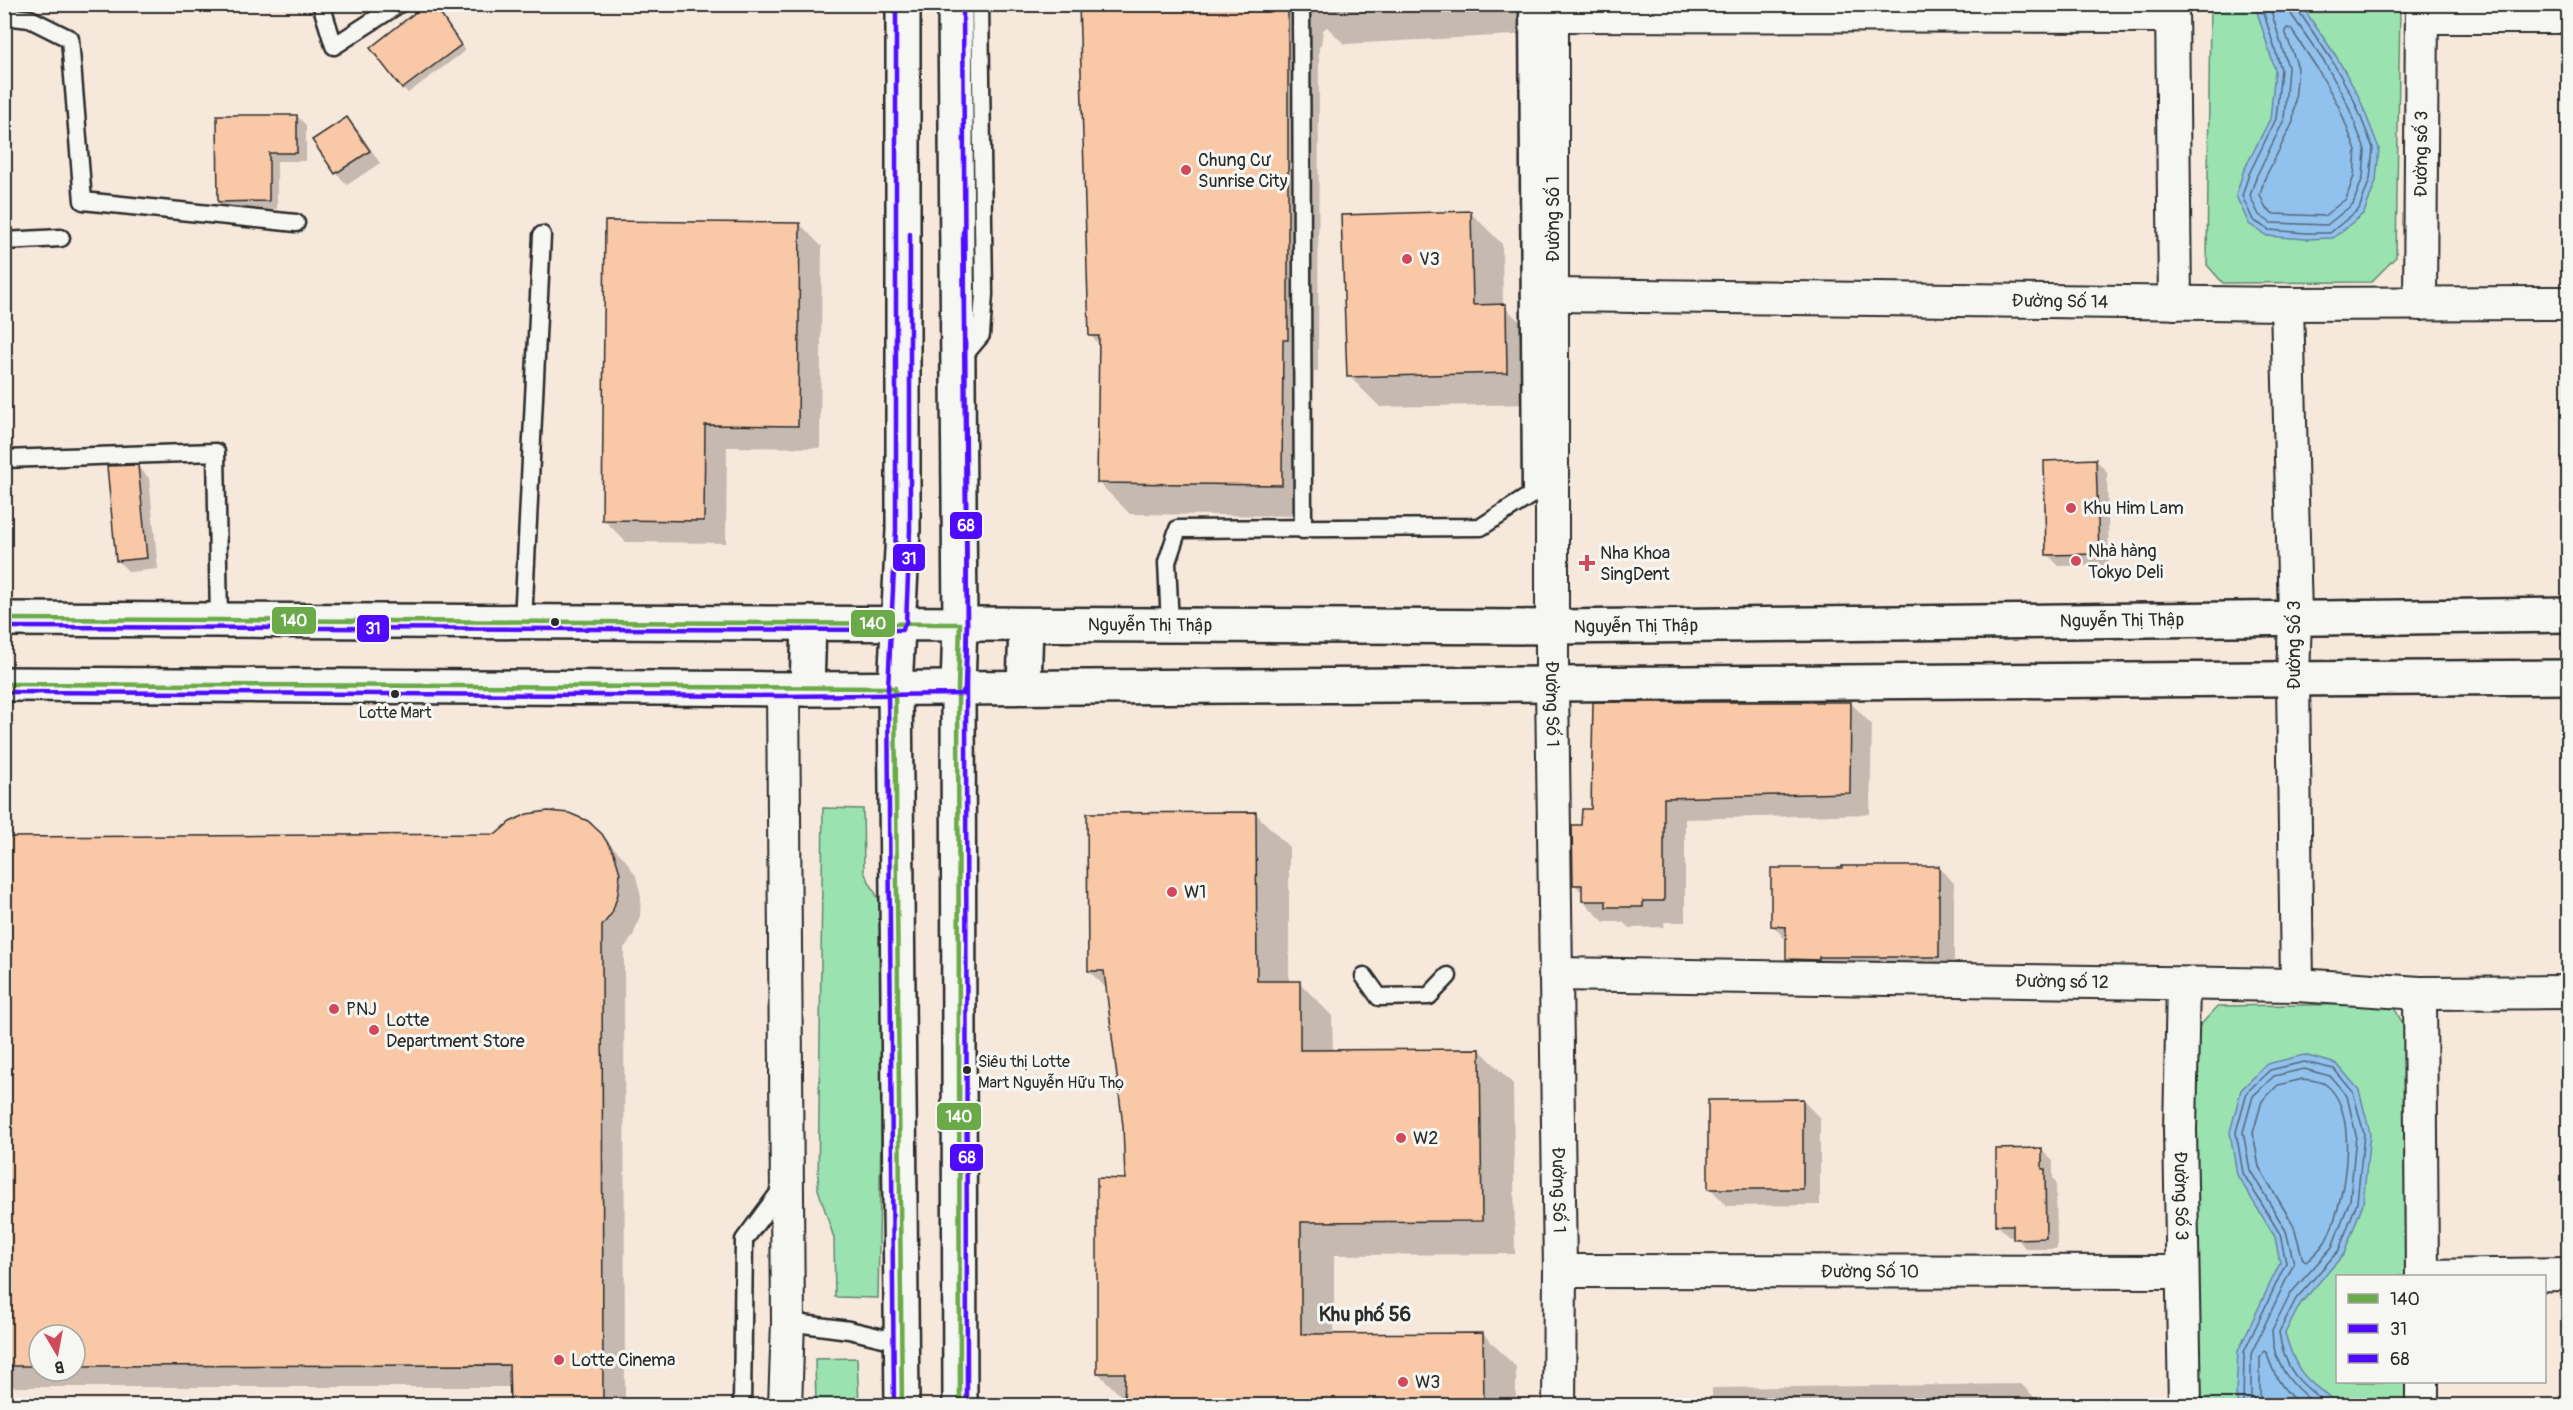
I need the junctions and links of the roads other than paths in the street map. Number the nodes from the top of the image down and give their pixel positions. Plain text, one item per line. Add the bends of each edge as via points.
1 (321, 4) edge
2 (399, 4) edge
3 (903, 4) edge
4 (955, 4) edge
5 (980, 4) edge
6 (1301, 4) edge
7 (1544, 8) edge
8 (2172, 10) edge
9 (2422, 10) edge
10 (31, 12) edge
11 (4, 16) edge
12 (2568, 17) edge
13 (968, 47) junction
14 (296, 223) dead end
15 (542, 235) dead end
16 (61, 238) dead end
17 (4, 241) edge
18 (1553, 295) junction
19 (2175, 303) junction
20 (2568, 303) edge
21 (2288, 304) junction
22 (2420, 304) junction
23 (4, 459) edge
24 (1303, 530) junction
25 (2568, 615) edge
26 (2295, 616) junction
27 (4, 619) edge
28 (219, 620) junction
29 (523, 622) junction
30 (809, 623) junction
31 (899, 623) junction
32 (960, 624) junction
33 (1026, 625) junction
34 (1170, 625) junction
35 (1554, 627) junction
36 (2568, 677) edge
37 (2293, 679) junction
38 (4, 684) edge
39 (1552, 684) junction
40 (1024, 687) junction
41 (895, 688) junction
42 (958, 688) junction
43 (795, 689) junction
44 (1554, 974) junction
45 (1364, 976) dead end
46 (1448, 976) dead end
47 (2183, 984) junction
48 (2297, 986) junction
49 (2568, 992) edge
50 (2420, 993) junction
51 (788, 1181) junction
52 (1560, 1271) junction
53 (2181, 1272) junction
54 (2568, 1274) edge
55 (2422, 1275) edge
56 (2495, 1275) edge
57 (788, 1322) junction
58 (900, 1342) junction
59 (2422, 1383) edge
60 (742, 1406) edge
61 (785, 1406) edge
62 (902, 1406) edge
63 (960, 1406) edge
64 (1559, 1406) edge
65 (2185, 1406) edge
66 (2422, 1406) edge

1 - 2 lane via 334,46
3 - 31 main road via 903,530
4 - 13 main road
5 - 13 lane
6 - 24 lane
7 - 8 street
7 - 18 street, Đường Số 1
7 - 24 lane via 1531,495 1481,527
8 - 19 street
9 - 12 street
9 - 22 street, Đường số 3
10 - 11 lane
10 - 14 lane via 70,39 83,201
13 - 32 main road via 957,363
15 - 29 lane
16 - 17 lane
18 - 19 street, Đường Số 14
18 - 35 street, Đường Số 1
19 - 21 street, Đường Số 14
20 - 22 street, Đường Số 14
21 - 22 street, Đường Số 14
21 - 26 street, Đường Số 3
23 - 28 lane via 216,452
24 - 34 lane via 1178,530 1167,562
25 - 26 main road, Nguyễn Thị Thập
26 - 35 main road, Nguyễn Thị Thập
26 - 37 street, Đường Số 3
27 - 28 main road, Nguyễn Thị Thập
28 - 29 main road, Nguyễn Thị Thập
29 - 30 main road, Nguyễn Thị Thập
30 - 31 main road, Nguyễn Thị Thập
30 - 43 main road
31 - 32 main road, Nguyễn Thị Thập
31 - 41 main road
32 - 33 main road, Nguyễn Thị Thập
32 - 42 main road
33 - 34 main road, Nguyễn Thị Thập
33 - 40 main road
34 - 35 main road, Nguyễn Thị Thập
35 - 39 street, Đường Số 1
36 - 37 main road
37 - 39 main road
37 - 48 street, Đường Số 3
38 - 43 main road
39 - 40 main road
39 - 44 street, Đường Số 1
40 - 42 main road
41 - 42 main road
41 - 43 main road
41 - 58 main road
42 - 63 main road
43 - 51 street
44 - 47 street, Đường số 12
44 - 52 street, Đường Số 1
45 - 46 lane via 1379,997 1429,996
47 - 48 street, Đường số 12
47 - 53 street, Đường Số 3
48 - 50 street, Đường số 12
49 - 50 street, Đường số 12
50 - 55 street
51 - 57 street
51 - 60 lane via 744,1240
52 - 53 street, Đường Số 10
52 - 64 street, Đường Số 1
53 - 65 street, Đường Số 3
54 - 56 street
57 - 58 lane
57 - 61 street
58 - 62 main road
59 - 66 street

